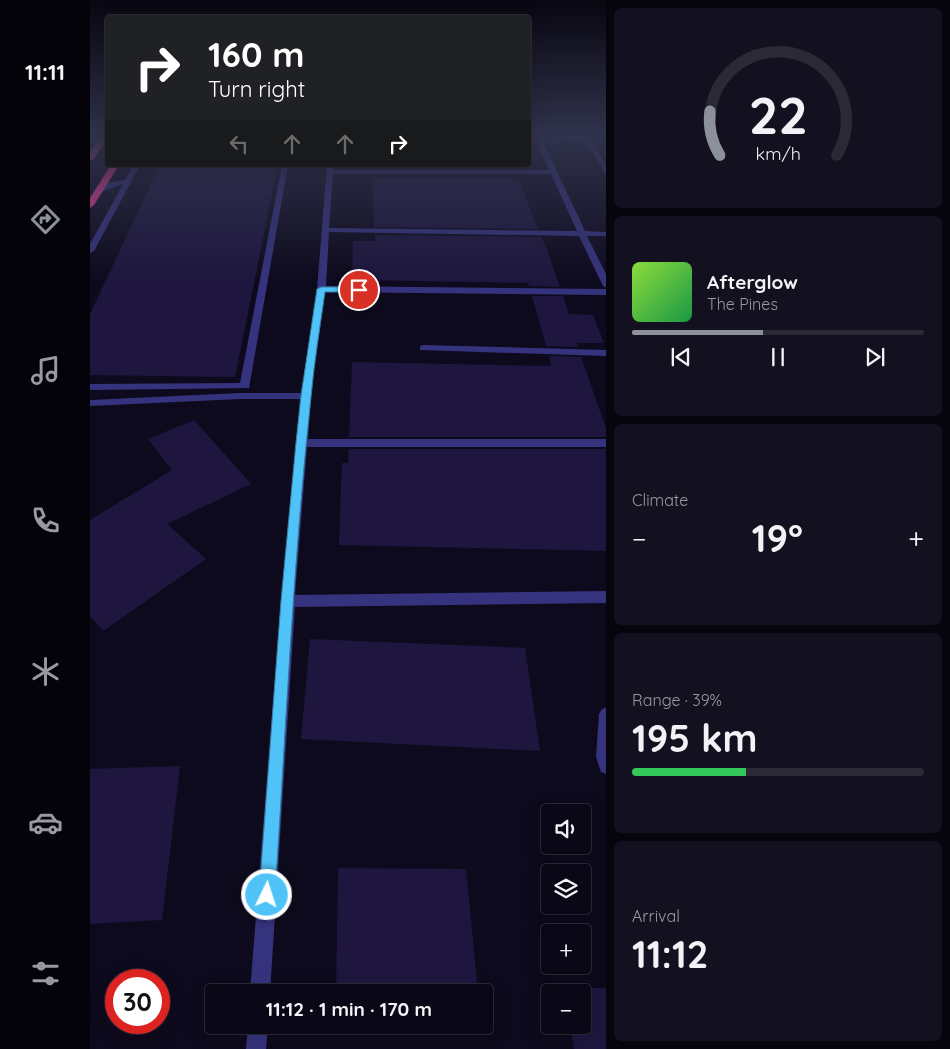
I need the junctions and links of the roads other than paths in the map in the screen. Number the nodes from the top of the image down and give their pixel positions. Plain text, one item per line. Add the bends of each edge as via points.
1 (104, 184) edge
2 (116, 184) edge
3 (127, 184) edge
4 (282, 184) edge
5 (329, 184) edge
6 (559, 184) edge
7 (101, 190) junction
8 (90, 205) edge
9 (326, 230) junction
10 (580, 233) junction
11 (606, 234) edge
12 (93, 240) edge
13 (90, 250) edge
14 (606, 286) edge
15 (321, 289) junction
16 (606, 292) edge
17 (423, 348) dead end
18 (606, 353) edge
19 (90, 387) edge
20 (306, 396) junction
21 (90, 403) edge
22 (302, 443) junction
23 (606, 443) edge
24 (606, 598) edge
25 (288, 601) junction
26 (606, 714) edge
27 (606, 766) edge
28 (261, 984) edge
29 (257, 1034) edge
30 (256, 1049) edge

1 - 7 highway
2 - 7 street
3 - 12 street
4 - 19 street via 245,386
5 - 9 street
6 - 10 street
7 - 8 highway
9 - 10 street
9 - 15 street
10 - 11 street
10 - 14 street
12 - 13 street
15 - 16 street
15 - 20 street
17 - 18 street
20 - 21 street
20 - 22 street
22 - 23 street
22 - 25 street
24 - 25 street
25 - 28 street
26 - 27 street
29 - 30 street

